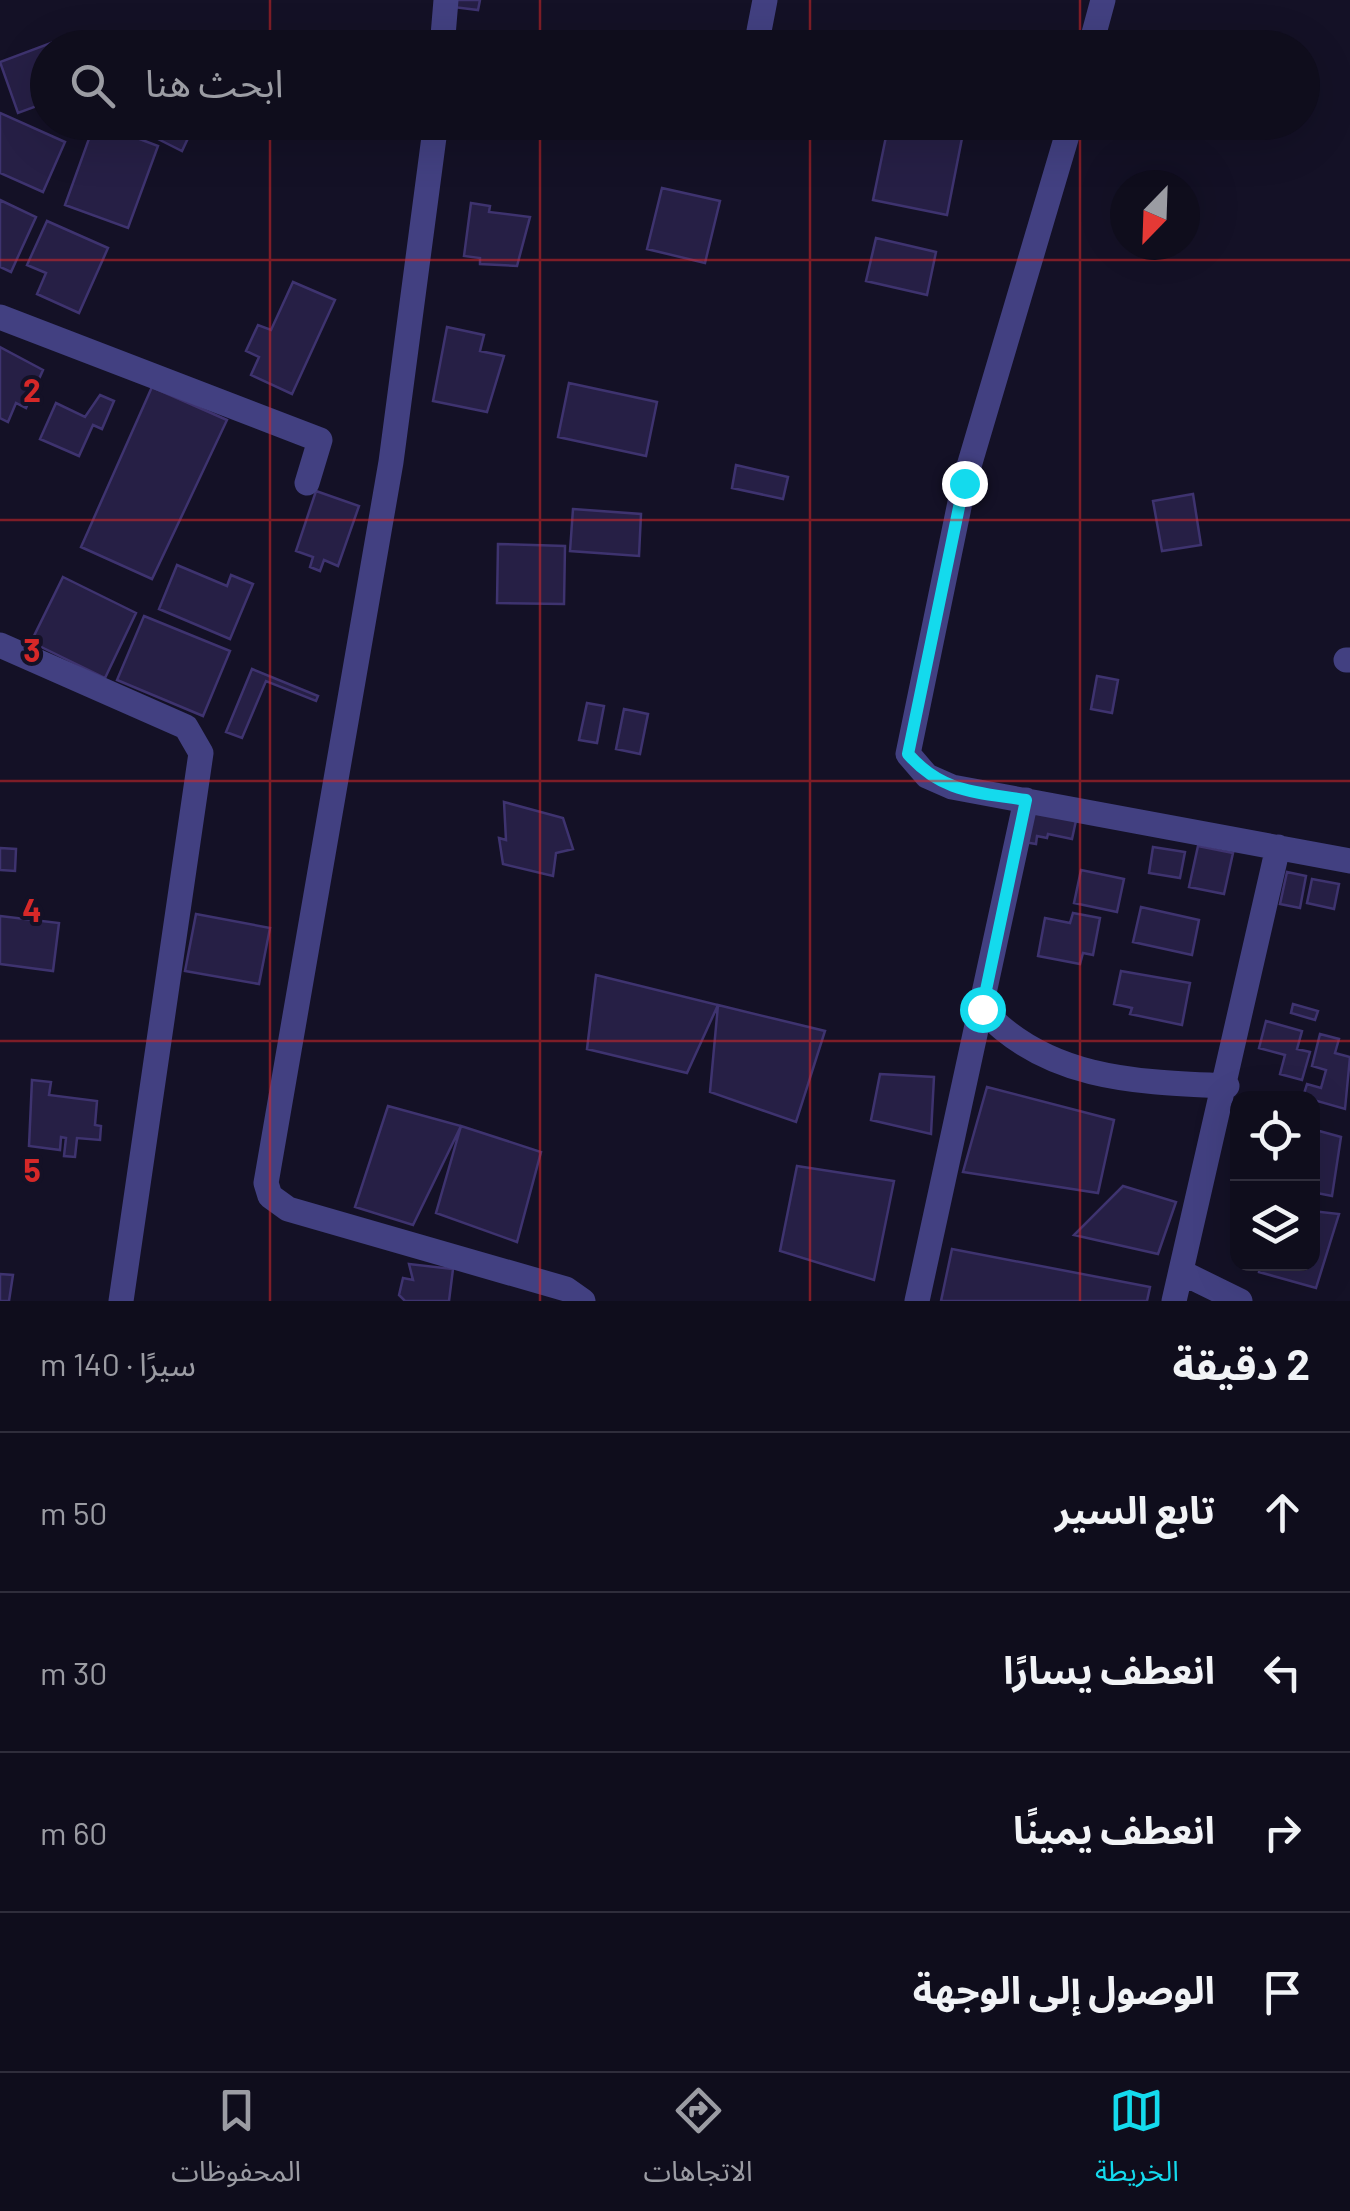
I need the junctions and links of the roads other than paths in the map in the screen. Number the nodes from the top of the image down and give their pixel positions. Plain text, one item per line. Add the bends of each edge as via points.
1 (446, 0) edge
2 (765, 0) edge
3 (1102, 0) edge
4 (444, 30) edge
5 (759, 30) edge
6 (1094, 30) edge
7 (434, 140) edge
8 (1066, 140) edge
9 (0, 317) edge
10 (307, 483) dead end
11 (0, 645) edge
12 (1026, 800) junction
13 (1278, 846) junction
14 (1350, 861) edge
15 (982, 1009) junction
16 (1226, 1086) junction
17 (1181, 1272) junction
18 (121, 1301) edge
19 (583, 1301) edge
20 (917, 1301) edge
21 (1174, 1301) edge
22 (1240, 1301) edge

1 - 4 street
2 - 5 street
3 - 6 street
7 - 19 street via 391,462 266,1182 270,1196 288,1209 566,1290
8 - 12 street via 964,483 908,754 927,776 952,788
9 - 10 street via 320,440
11 - 18 street via 186,727 201,753
12 - 13 street
12 - 15 street
13 - 14 street
13 - 16 street
15 - 16 street via 1008,1038 1052,1061 1150,1082
15 - 20 street
16 - 17 street
17 - 21 street
17 - 22 street

